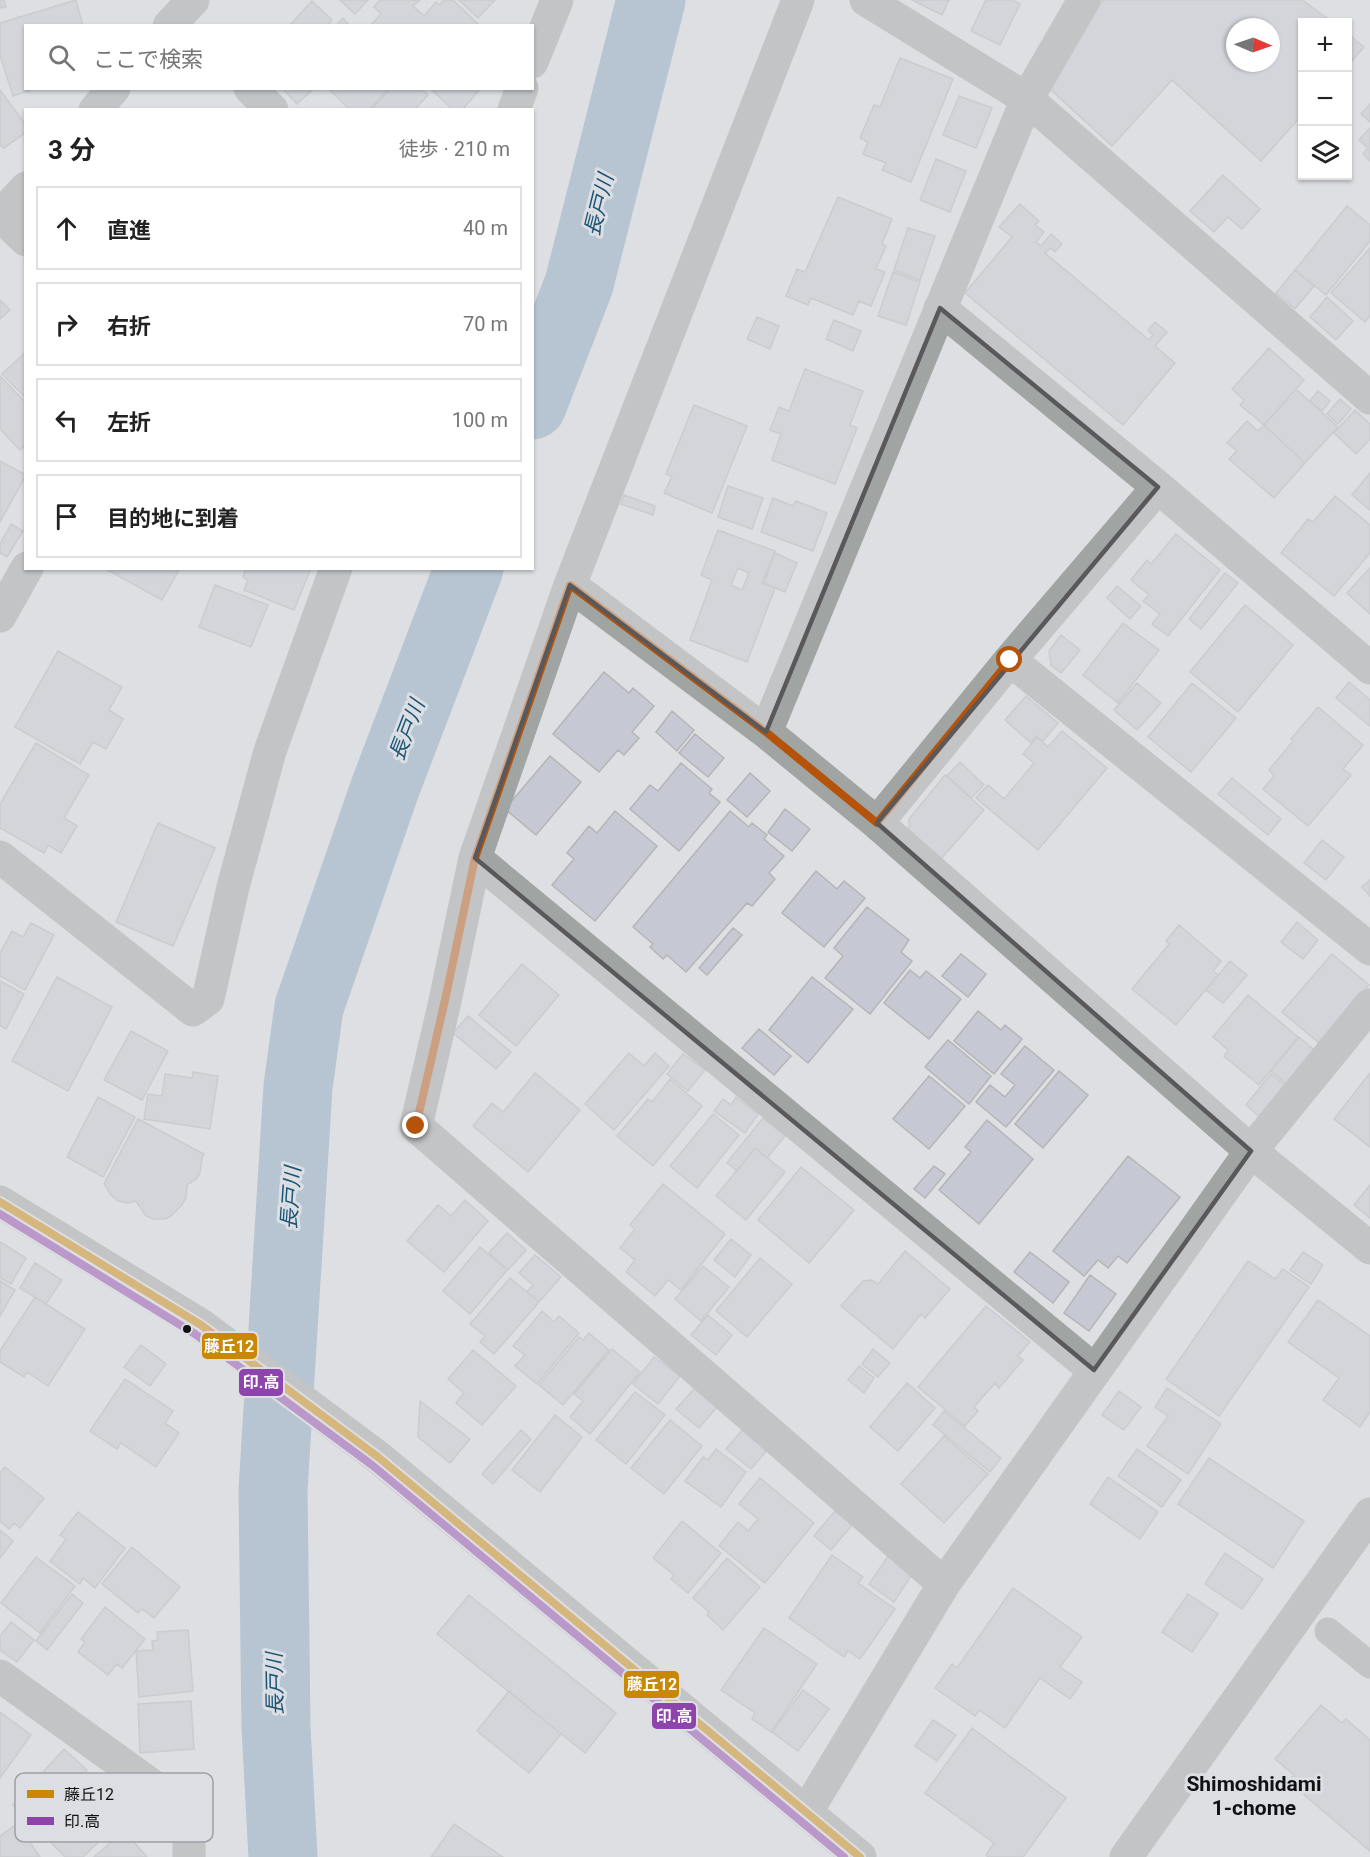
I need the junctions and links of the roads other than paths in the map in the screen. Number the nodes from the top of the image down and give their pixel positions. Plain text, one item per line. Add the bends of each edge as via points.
1 (557, 0) edge
2 (798, 0) edge
3 (866, 0) edge
4 (1084, 0) edge
5 (534, 57) edge
6 (112, 90) edge
7 (252, 90) edge
8 (521, 90) edge
9 (1027, 99) junction
10 (97, 108) edge
11 (270, 108) edge
12 (515, 108) edge
13 (24, 190) edge
14 (0, 216) edge
15 (24, 238) edge
16 (940, 308) junction
17 (1370, 398) edge
18 (1158, 487) junction
19 (26, 570) edge
20 (335, 570) edge
21 (570, 585) junction
22 (0, 616) edge
23 (1010, 660) junction
24 (1370, 668) edge
25 (766, 732) junction
26 (877, 823) junction
27 (0, 857) edge
28 (475, 858) junction
29 (1370, 949) edge
30 (1370, 1005) edge
31 (1251, 1151) junction
32 (0, 1202) edge
33 (1370, 1248) edge
34 (1094, 1370) junction
35 (1370, 1514) edge
36 (944, 1584) junction
37 (1328, 1631) dead end
38 (1370, 1665) edge
39 (0, 1676) edge
40 (135, 1773) edge
41 (807, 1812) junction
42 (860, 1857) edge
43 (1126, 1857) edge

1 - 5 street
2 - 21 street
3 - 9 street
4 - 9 street
6 - 10 street
7 - 11 street
8 - 12 street
9 - 16 street
9 - 17 street
13 - 14 street
14 - 15 street
16 - 18 street
16 - 25 street
18 - 23 street
18 - 24 street
19 - 22 street
20 - 27 street via 270,751 232,887 208,999 193,1010
21 - 25 street
21 - 28 street
23 - 26 street
23 - 29 street
25 - 26 street
26 - 31 street
28 - 34 street
28 - 36 street via 416,1126
30 - 31 street
31 - 33 street
31 - 34 street
32 - 41 street via 211,1334 378,1457
34 - 36 street
35 - 43 street
36 - 41 street
37 - 38 street
39 - 40 street
41 - 42 street

